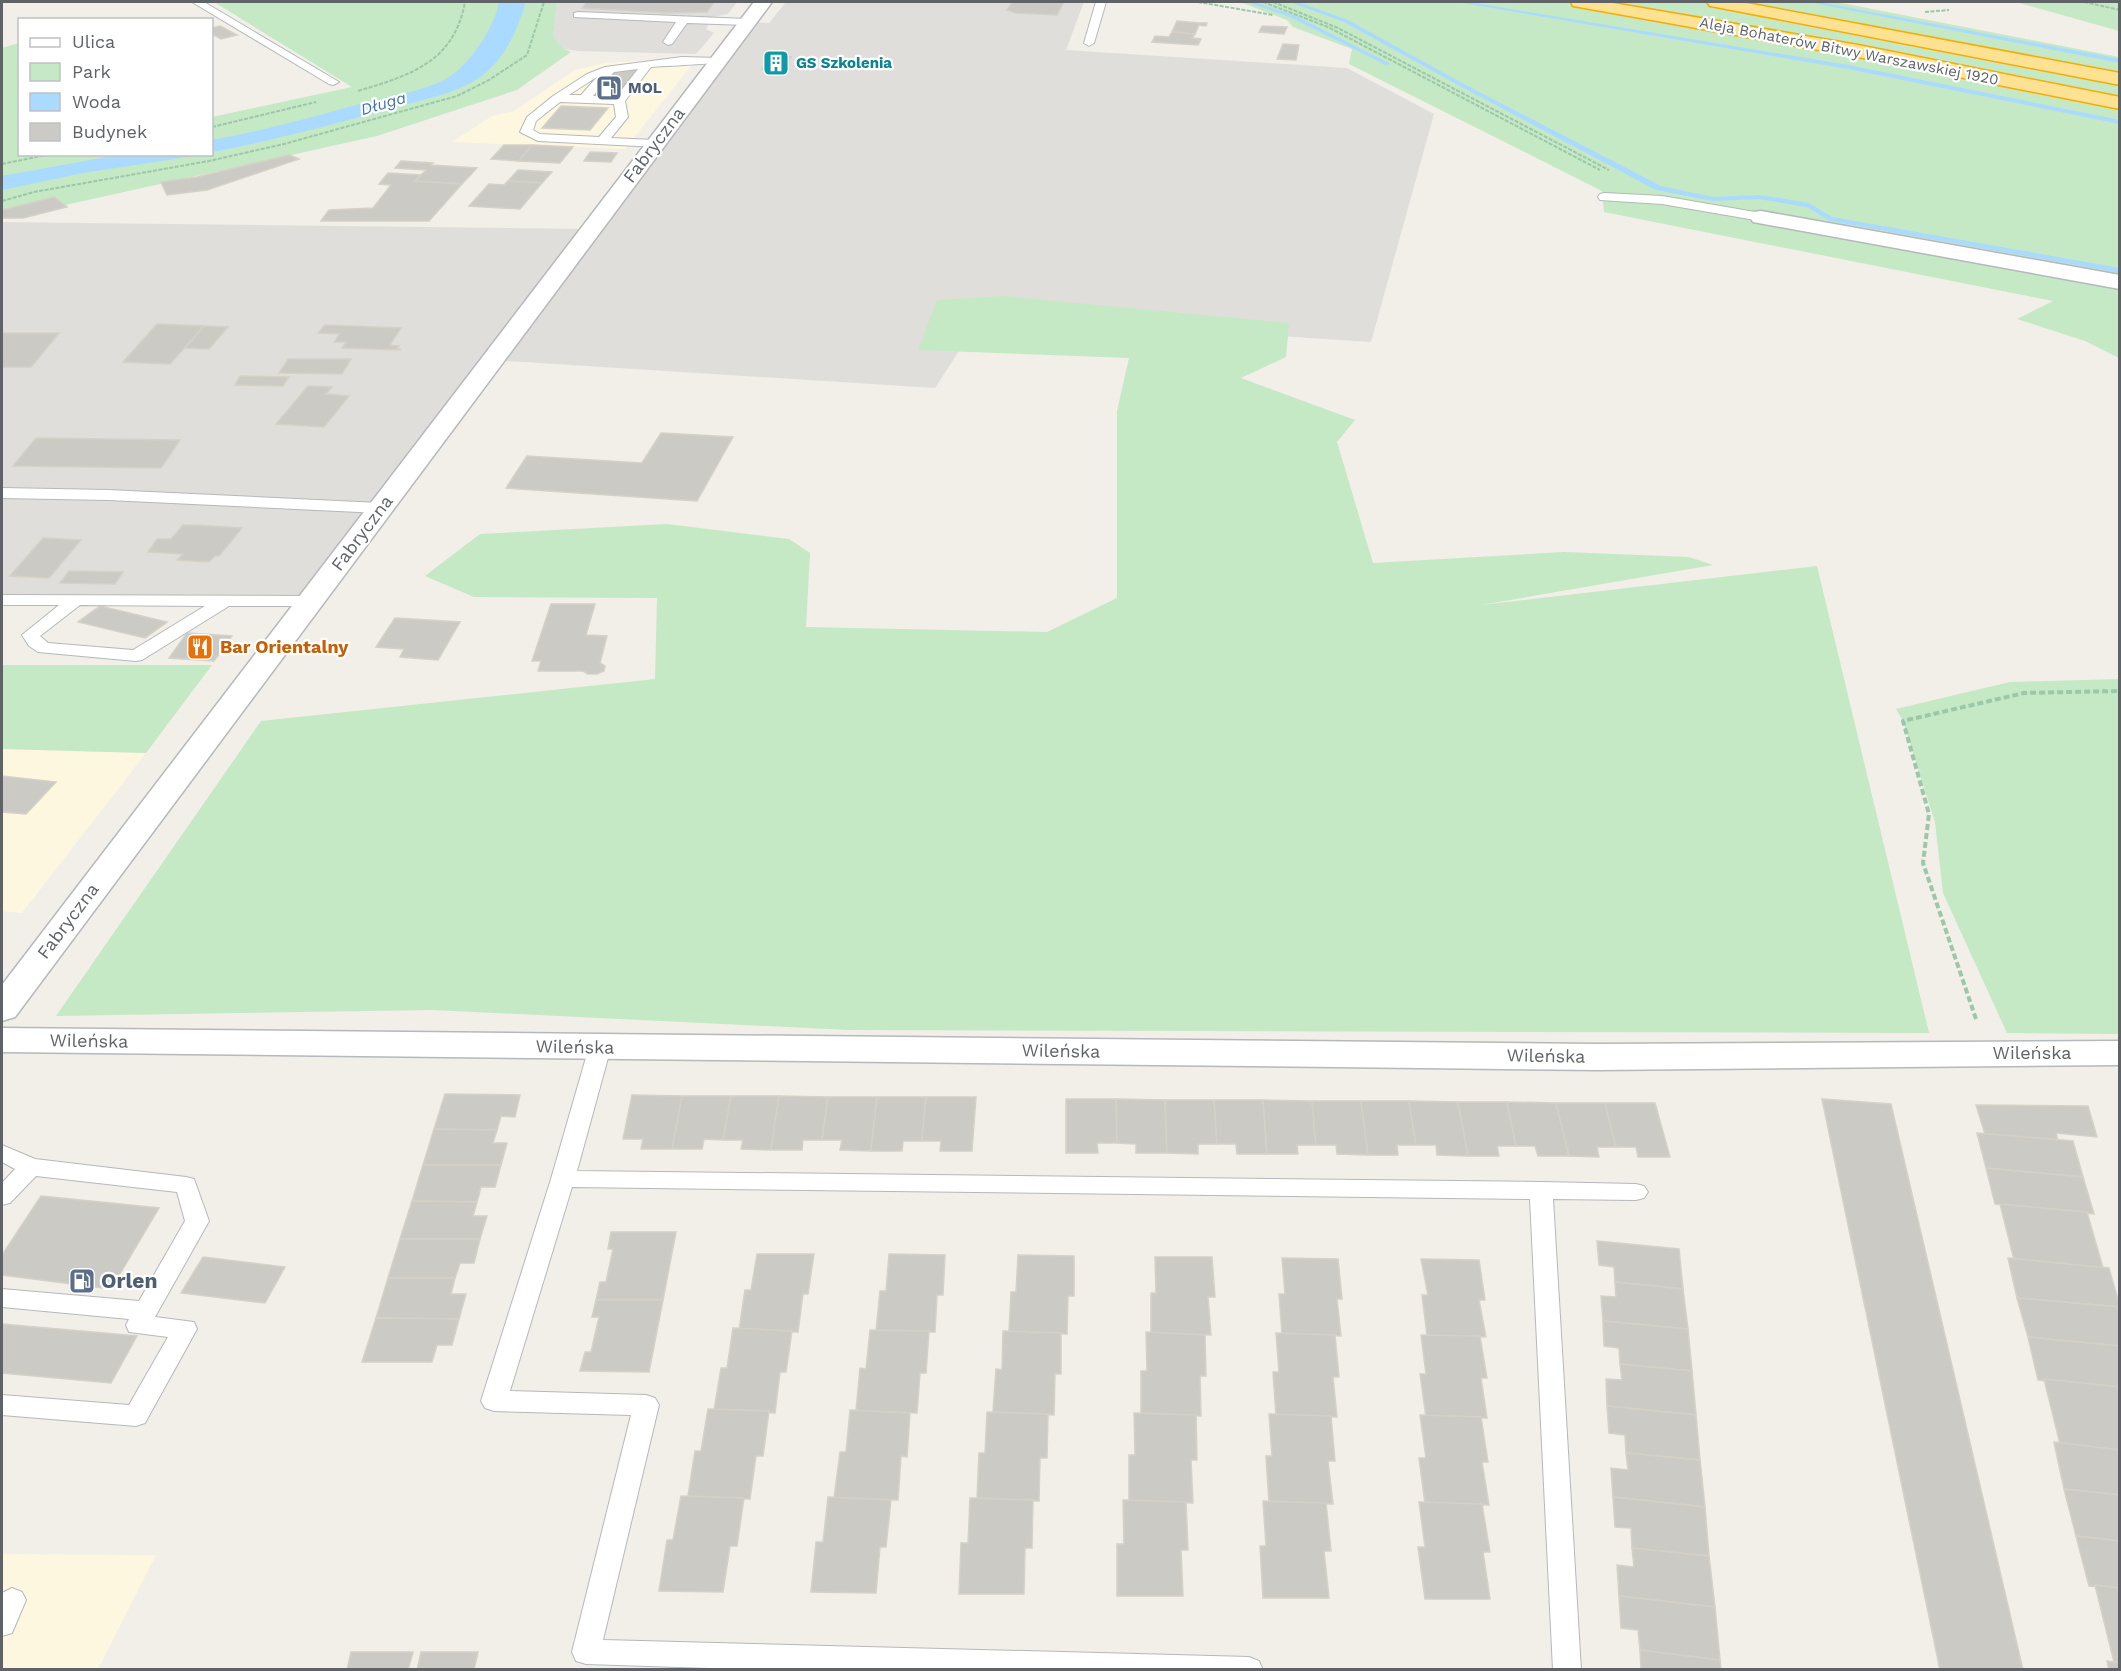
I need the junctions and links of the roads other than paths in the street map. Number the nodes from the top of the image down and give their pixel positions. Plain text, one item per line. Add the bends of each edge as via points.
1 (197, 2) edge
2 (763, 2) edge
3 (1101, 2) edge
4 (1579, 2) edge
5 (1716, 2) edge
6 (578, 15) dead end
7 (684, 19) junction
8 (747, 22) junction
9 (668, 42) dead end
10 (1089, 43) dead end
11 (719, 59) junction
12 (648, 64) junction
13 (611, 69) junction
14 (2120, 79) edge
15 (333, 82) dead end
16 (557, 98) junction
17 (584, 99) junction
18 (619, 101) junction
19 (2120, 104) edge
20 (602, 141) junction
21 (654, 144) junction
22 (1604, 196) dead end
23 (1761, 216) joint
24 (2120, 282) edge
25 (2, 493) edge
26 (380, 508) junction
27 (2, 600) edge
28 (76, 600) junction
29 (225, 601) junction
30 (311, 601) junction
31 (2, 1009) edge
32 (2, 1040) edge
33 (600, 1047) junction
34 (2120, 1053) edge
35 (2, 1154) edge
36 (31, 1167) junction
37 (563, 1179) junction
38 (1540, 1190) junction
39 (1636, 1192) dead end
40 (2, 1197) edge
41 (2, 1298) edge
42 (145, 1311) junction
43 (2, 1405) edge
44 (1249, 1670) edge
45 (1567, 1670) edge

1 - 15 lane
2 - 8 street, Fabryczna
3 - 10 lane
4 - 19 highway, Aleja Bohaterów Bitwy Warszawskiej 1920 via 1858,51
5 - 14 highway, Aleja Bohaterów Bitwy Warszawskiej 1920
6 - 7 lane
7 - 8 lane
7 - 9 lane
8 - 11 street, Fabryczna
11 - 12 lane
11 - 21 street, Fabryczna
12 - 13 lane
12 - 18 lane
13 - 16 lane via 591,76
13 - 17 lane
16 - 17 lane
16 - 20 lane via 531,119 527,134
17 - 18 lane
18 - 20 lane via 622,117
20 - 21 lane
21 - 26 street, Fabryczna
22 - 23 lane via 1662,200
23 - 24 street
25 - 26 lane
26 - 30 street, Fabryczna
27 - 28 lane
28 - 29 lane
28 - 29 lane via 31,634 35,642 66,652 136,656
29 - 30 lane
30 - 31 street, Fabryczna
32 - 33 street, Wileńska
33 - 34 street, Wileńska via 1720,1057
33 - 37 lane
35 - 36 lane
36 - 40 lane
36 - 42 lane via 186,1185 197,1221
37 - 38 lane
37 - 44 lane via 494,1401 646,1405 586,1653
38 - 39 lane
38 - 45 lane
41 - 42 lane
42 - 43 lane via 138,1325 185,1329 136,1416

